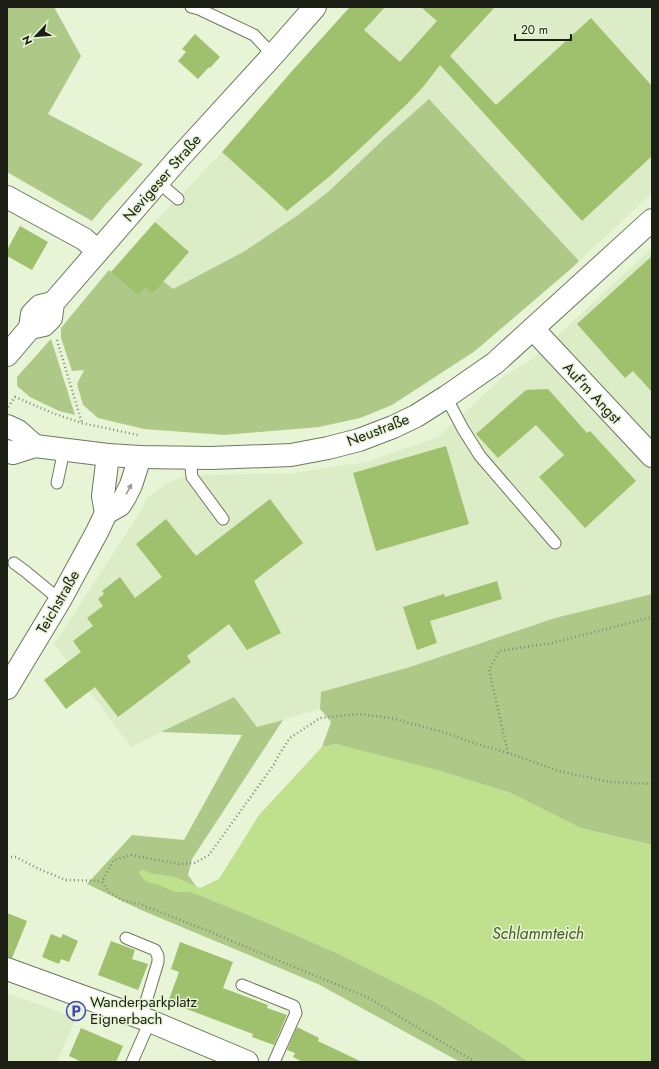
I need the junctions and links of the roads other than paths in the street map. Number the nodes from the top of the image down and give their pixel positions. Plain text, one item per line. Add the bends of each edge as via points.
1 (191, 7) edge
2 (315, 7) edge
3 (273, 55) junction
4 (158, 182) junction
5 (7, 197) edge
6 (178, 199) dead end
7 (652, 220) edge
8 (98, 251) junction
9 (533, 329) junction
10 (7, 355) edge
11 (446, 398) junction
12 (7, 426) edge
13 (35, 446) junction
14 (142, 446) junction
15 (64, 450) junction
16 (7, 451) edge
17 (108, 455) junction
18 (652, 456) edge
19 (190, 457) junction
20 (57, 483) dead end
21 (106, 513) junction
22 (223, 519) dead end
23 (555, 543) dead end
24 (14, 563) dead end
25 (60, 600) junction
26 (7, 688) edge
27 (126, 938) dead end
28 (7, 969) edge
29 (242, 985) dead end
30 (146, 1019) junction
31 (132, 1062) edge
32 (247, 1062) edge
33 (274, 1062) edge

1 - 3 lane via 254,35
2 - 3 street, Nevigeser Straße
3 - 4 street, Nevigeser Straße
4 - 6 lane
4 - 8 street, Nevigeser Straße
5 - 8 street via 84,239
7 - 9 street, Neustraße
8 - 10 street, Nevigeser Straße via 53,303 51,318 44,326 30,328
9 - 11 street, Neustraße via 495,363
9 - 18 street, Auf'm Angst
11 - 19 street, Neustraße via 393,427 328,448 291,454
11 - 23 lane via 480,456
12 - 13 street via 18,431
13 - 15 street, Neustraße
13 - 16 street, Neustraße via 13,453
14 - 17 street, Neustraße
14 - 19 street, Neustraße
21 -> 14 street, Teichstraße via 120,505 125,497
15 - 17 street, Neustraße
15 - 20 lane
17 - 21 street via 103,496
19 - 22 lane via 192,477
21 - 25 street, Teichstraße
24 - 25 lane
25 - 26 street, Teichstraße
27 - 30 lane via 155,950 158,956
28 - 30 street
29 - 33 lane via 294,1006 296,1013
30 - 31 lane
30 - 32 street

